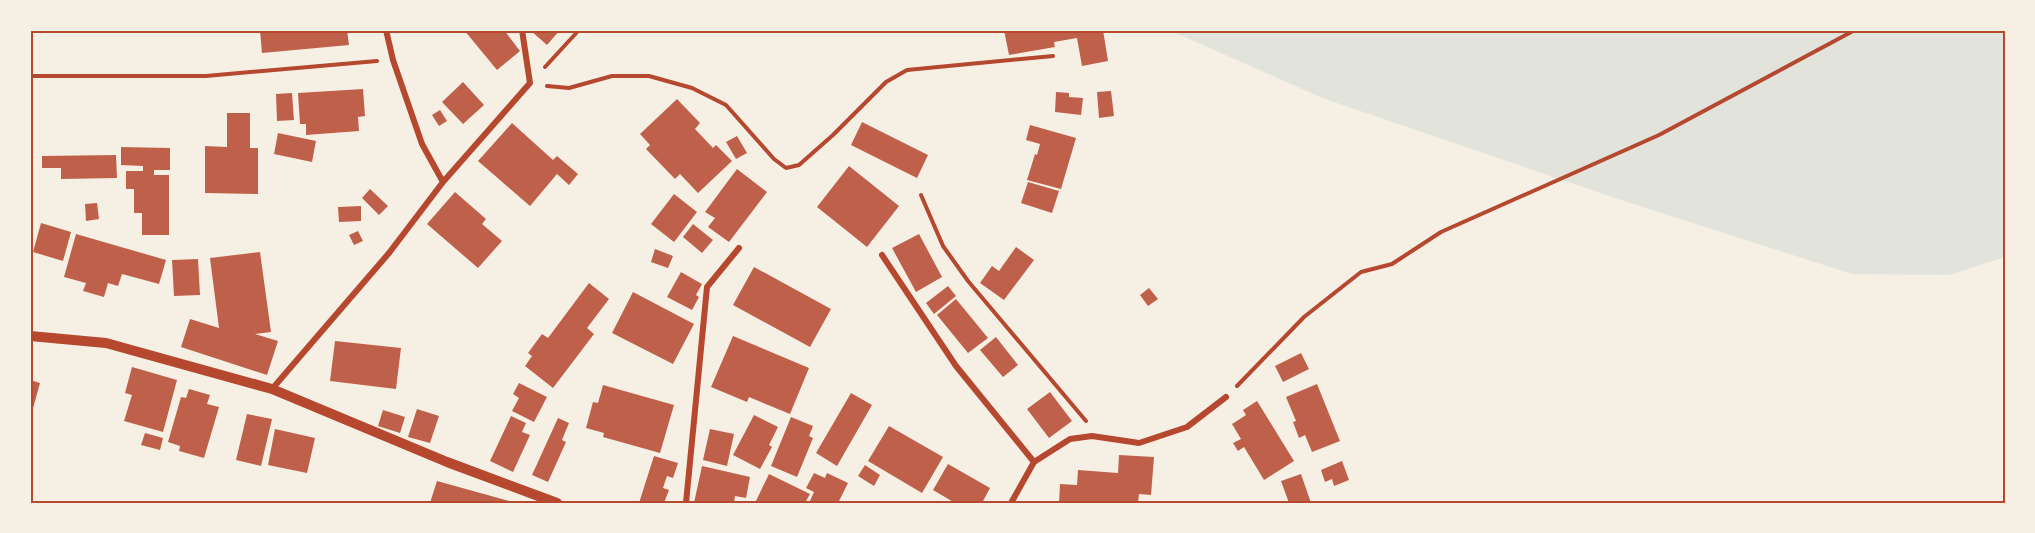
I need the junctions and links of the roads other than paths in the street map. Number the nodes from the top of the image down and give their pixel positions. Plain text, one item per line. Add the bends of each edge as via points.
1 (386, 30) edge
2 (522, 30) edge
3 (443, 182) junction
4 (739, 248) dead end
5 (882, 255) dead end
6 (30, 336) edge
7 (272, 389) junction
8 (1226, 397) road end
9 (1034, 462) junction
10 (557, 503) edge
11 (686, 503) edge
12 (1011, 503) edge

1 - 3 street via 422,144
2 - 3 street via 529,84
3 - 7 street via 389,253
4 - 11 street via 707,287
5 - 9 street via 956,366
6 - 7 street via 106,343
7 - 10 street
8 - 9 street via 1187,427 1140,443 1092,436 1070,439
9 - 12 street

